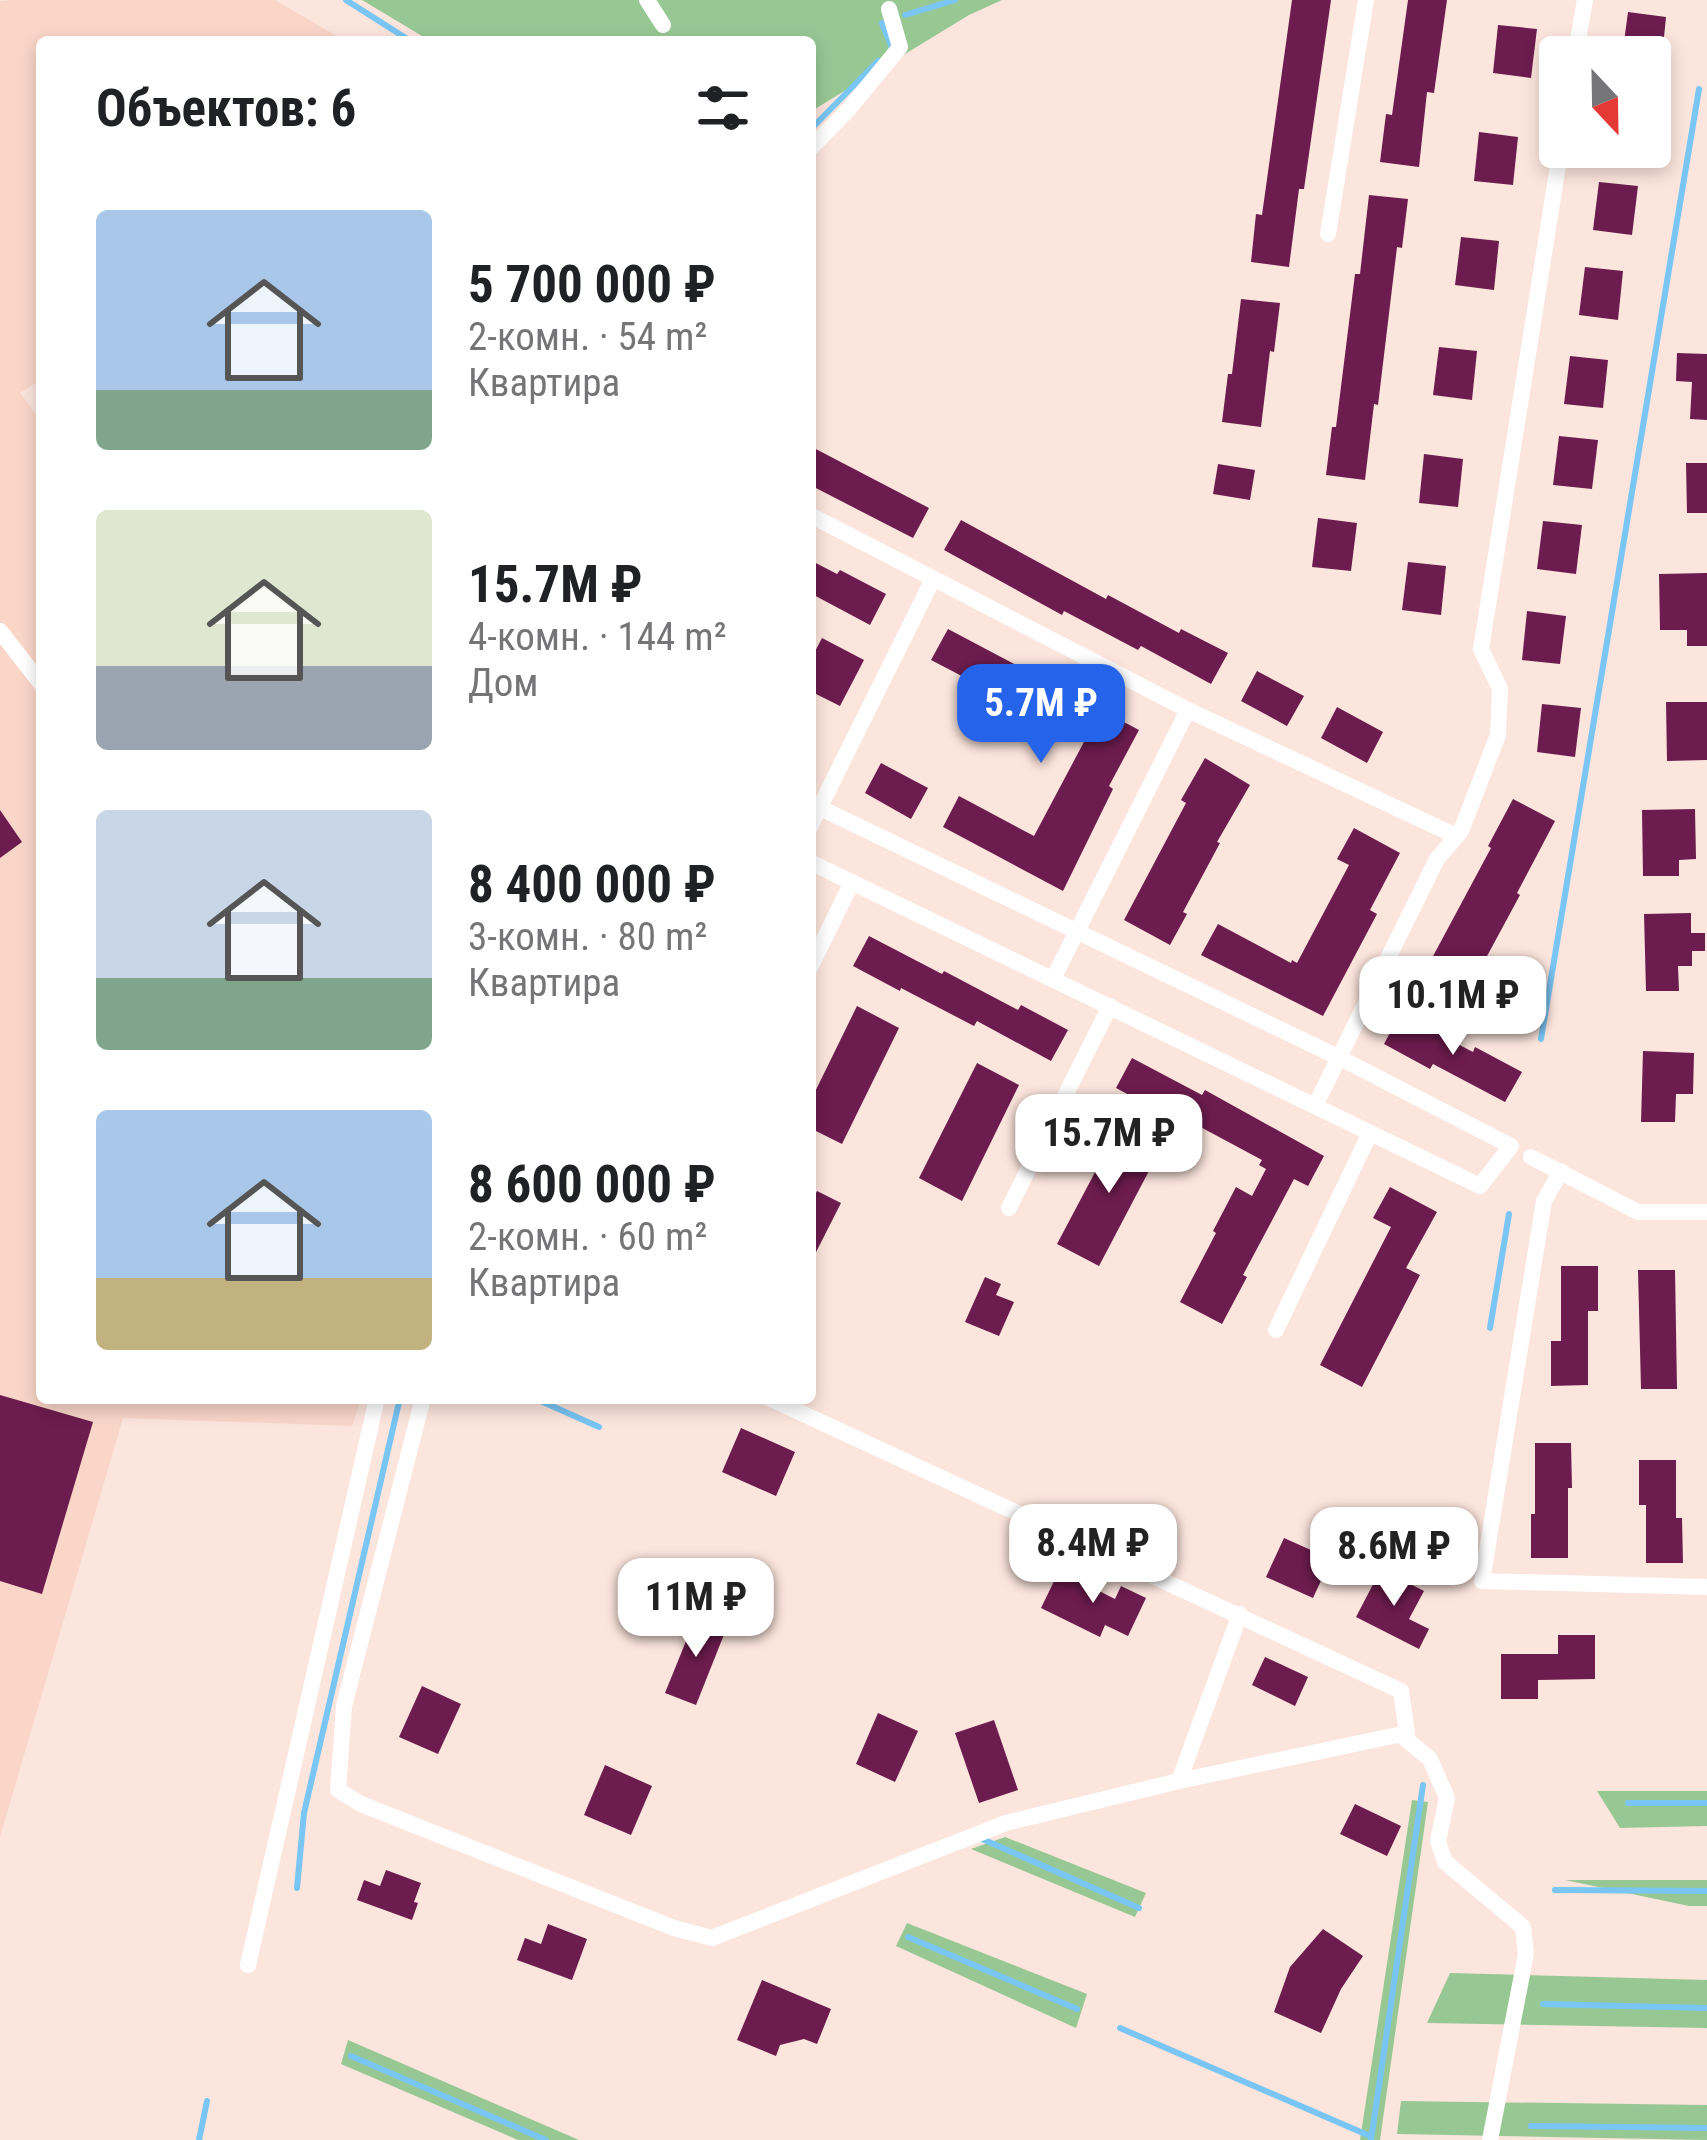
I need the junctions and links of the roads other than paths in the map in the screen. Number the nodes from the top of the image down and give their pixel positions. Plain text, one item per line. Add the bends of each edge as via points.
1 (646, 0) edge
2 (1366, 0) edge
3 (1585, 0) edge
4 (889, 9) dead end
5 (663, 25) dead end
6 (1579, 36) edge
7 (816, 142) edge
8 (1558, 168) edge
9 (1328, 234) dead end
10 (816, 518) edge
11 (933, 579) junction
12 (0, 631) edge
13 (36, 677) edge
14 (1188, 710) junction
15 (816, 803) edge
16 (816, 805) edge
17 (1456, 836) junction
18 (816, 865) edge
19 (852, 882) junction
20 (1078, 932) junction
21 (816, 956) edge
22 (1053, 979) junction
23 (1110, 1006) junction
24 (1340, 1058) junction
25 (1315, 1106) junction
26 (1370, 1132) junction
27 (1532, 1157) dead end
28 (1561, 1171) junction
29 (1009, 1208) dead end
30 (1707, 1212) edge
31 (1276, 1330) dead end
32 (376, 1404) edge
33 (421, 1404) edge
34 (782, 1404) edge
35 (1707, 1587) edge
36 (1240, 1614) junction
37 (1401, 1736) junction
38 (1179, 1780) junction
39 (248, 1965) dead end
40 (1490, 2140) edge

1 - 5 street
2 - 9 street
3 - 6 street
4 - 7 street via 900,47
8 - 17 street via 1480,649 1500,688 1498,735
10 - 11 street
11 - 14 street
11 - 15 street
12 - 13 street
14 - 17 street
14 - 20 street
16 - 20 street
17 - 24 street via 1437,859
18 - 19 street
19 - 21 street
19 - 22 street
20 - 22 street
20 - 24 street
22 - 23 street
23 - 25 street
23 - 29 street
24 - 25 street
24 - 26 street via 1511,1146 1480,1186
25 - 26 street
26 - 31 street
27 - 28 street
28 - 30 street via 1638,1212
28 - 35 street via 1544,1201 1482,1581
32 - 39 street
33 - 38 street via 344,1706 338,1790 361,1804 712,1938 1006,1823
34 - 36 street
36 - 37 street via 1401,1691
36 - 38 street
37 - 38 street
37 - 40 street via 1430,1759 1447,1798 1438,1841 1445,1862 1523,1927 1526,1954

